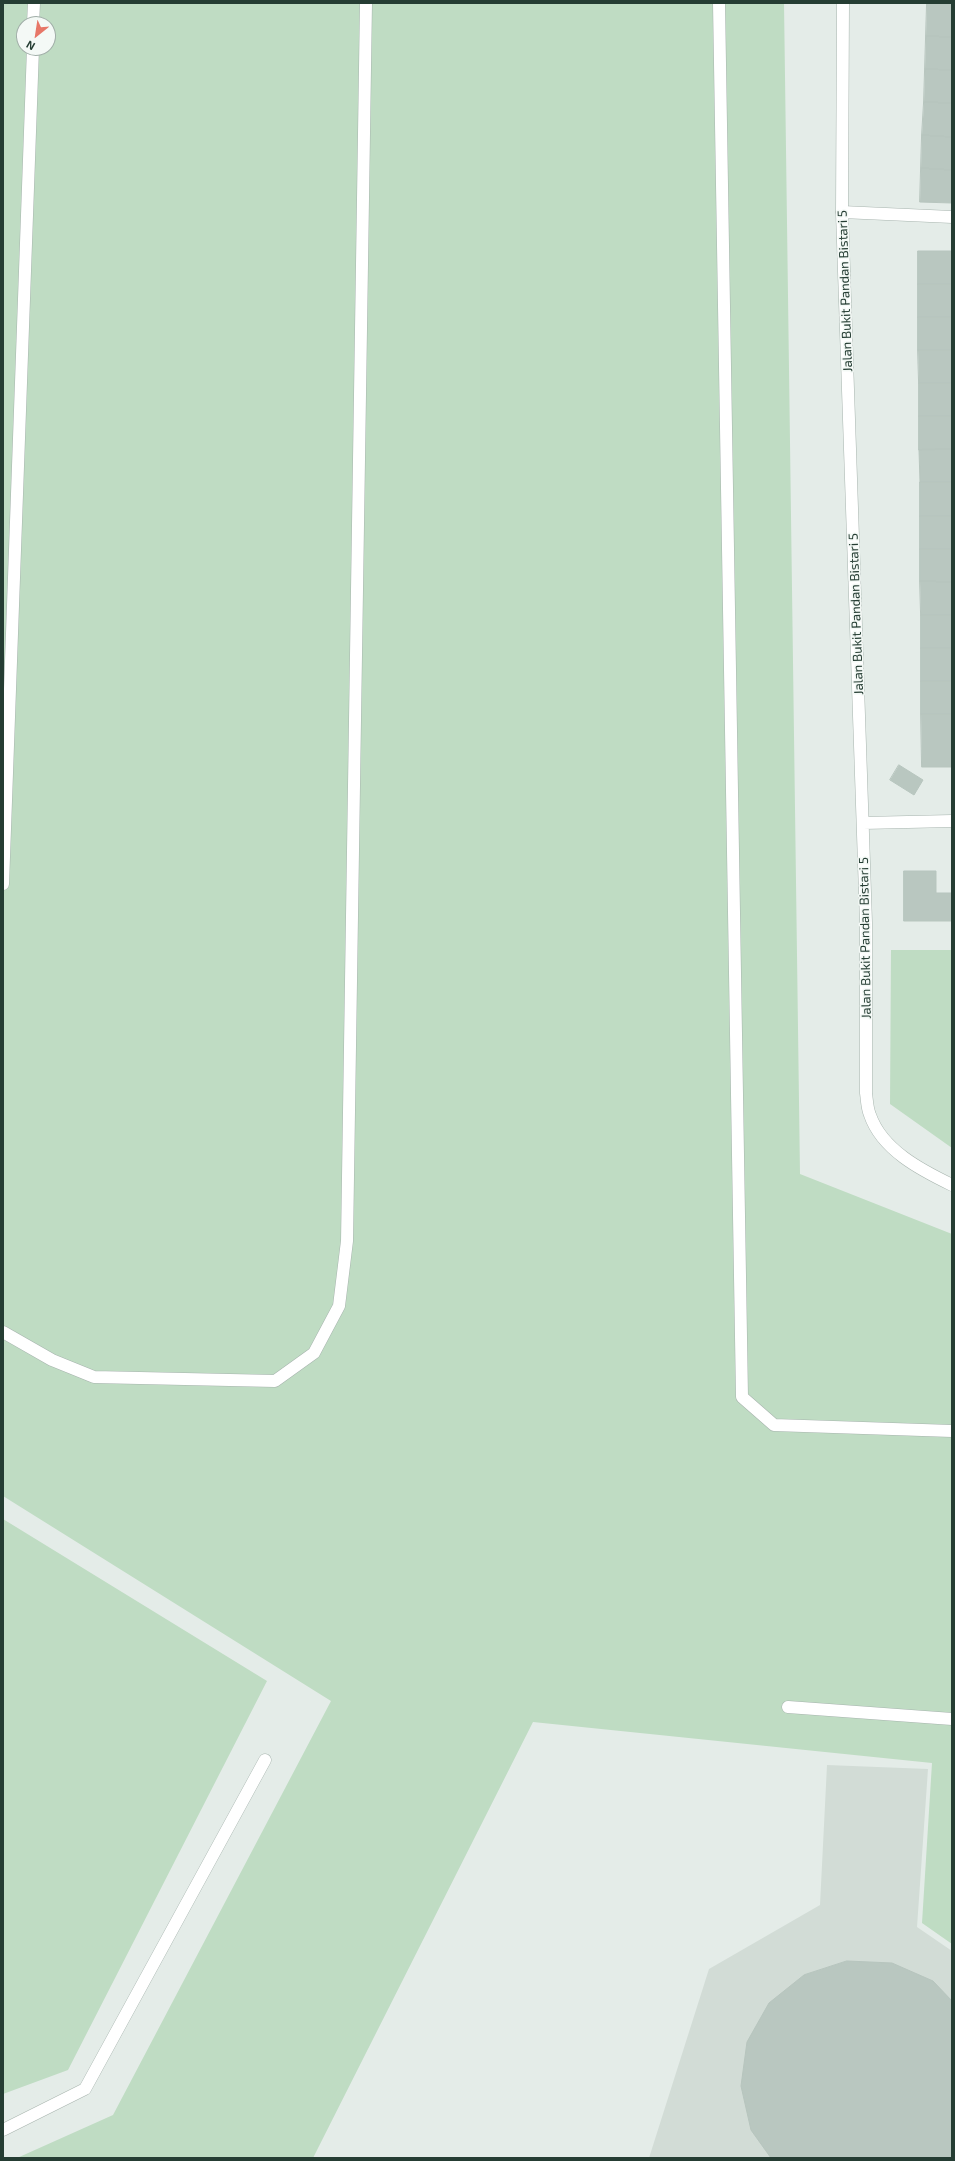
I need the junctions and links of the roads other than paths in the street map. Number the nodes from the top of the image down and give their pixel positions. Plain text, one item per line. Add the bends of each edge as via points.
1 (34, 3) edge
2 (366, 3) edge
3 (719, 3) edge
4 (843, 3) edge
5 (34, 16) edge
6 (33, 56) edge
7 (842, 212) junction
8 (952, 217) edge
9 (952, 821) edge
10 (863, 823) junction
11 (3, 884) edge
12 (952, 1185) edge
13 (3, 1332) edge
14 (952, 1431) edge
15 (788, 1707) dead end
16 (952, 1719) edge
17 (265, 1760) dead end
18 (3, 2130) edge

1 - 5 street
2 - 13 street via 347,1241 339,1306 314,1353 275,1381 94,1377 52,1360
3 - 14 street via 742,1397 774,1425
4 - 7 street, Jalan Bukit Pandan Bistari 5
6 - 11 street
7 - 8 street
7 - 10 street, Jalan Bukit Pandan Bistari 5
9 - 10 street
10 - 12 street, Jalan Bukit Pandan Bistari 5 via 866,1093 870,1114 880,1134 894,1149 919,1167
15 - 16 street
17 - 18 street via 85,2089

